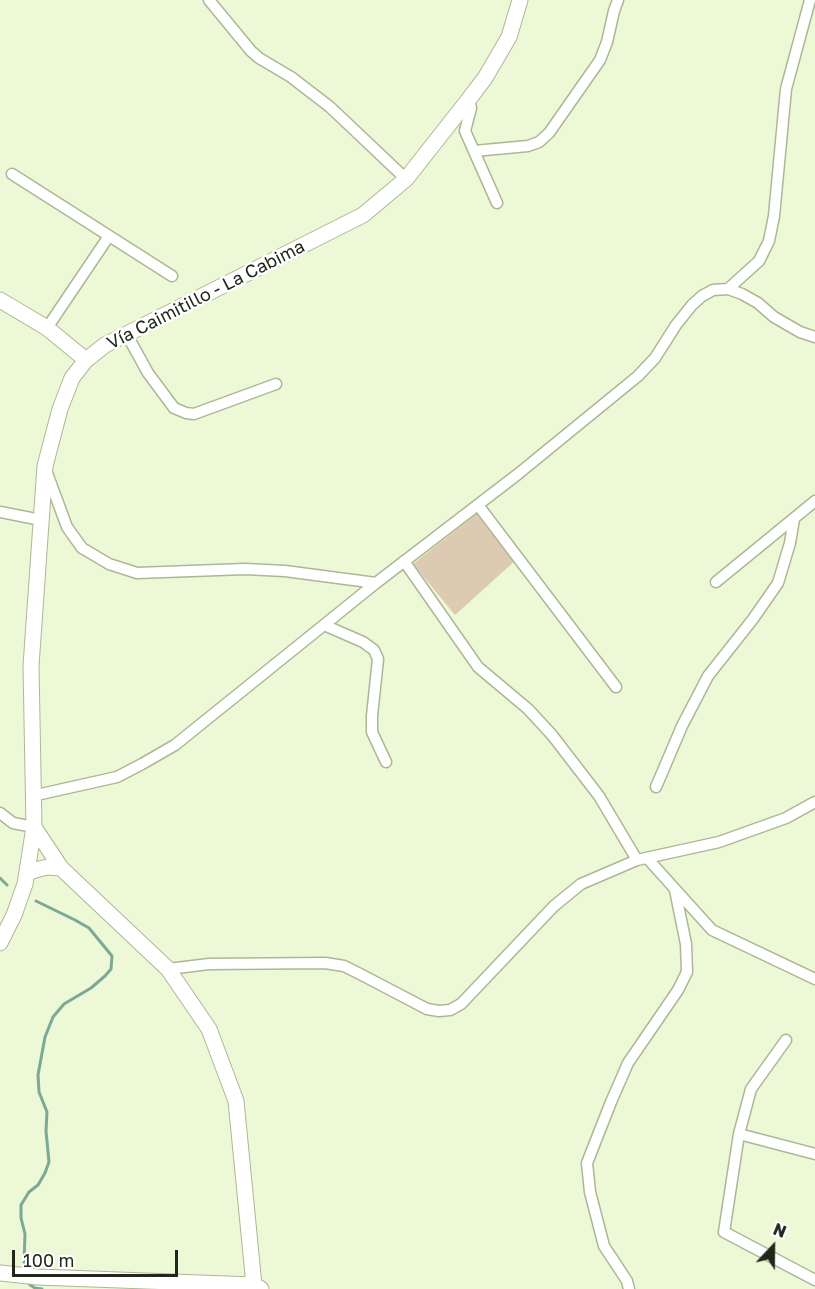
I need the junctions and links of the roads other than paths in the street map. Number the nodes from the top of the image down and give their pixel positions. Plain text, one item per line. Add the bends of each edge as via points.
1 (209, 0) edge
2 (520, 0) edge
3 (618, 0) edge
4 (810, 0) edge
5 (469, 99) junction
6 (474, 151) junction
7 (12, 174) dead end
8 (406, 179) junction
9 (497, 202) dead end
10 (109, 236) junction
11 (171, 276) dead end
12 (728, 289) junction
13 (0, 300) edge
14 (47, 328) junction
15 (127, 335) junction
16 (815, 338) edge
17 (86, 360) junction
18 (276, 384) dead end
19 (45, 466) junction
20 (815, 501) edge
21 (478, 505) junction
22 (0, 512) edge
23 (794, 519) junction
24 (41, 520) junction
25 (404, 561) junction
26 (716, 582) dead end
27 (376, 583) junction
28 (324, 625) junction
29 (616, 687) dead end
30 (386, 762) dead end
31 (656, 788) dead end
32 (32, 795) junction
33 (815, 802) edge
34 (0, 813) edge
35 (34, 827) junction
36 (642, 859) junction
37 (62, 868) junction
38 (26, 879) junction
39 (675, 890) junction
40 (0, 943) edge
41 (168, 969) junction
42 (815, 979) edge
43 (786, 1040) dead end
44 (739, 1134) junction
45 (815, 1154) edge
46 (0, 1273) edge
47 (815, 1280) edge
48 (257, 1287) edge
49 (628, 1289) edge

1 - 8 street via 251,51 330,107
2 - 5 street, Vía Caimitillo - La Cabima via 509,37
3 - 6 street via 600,60 549,133 528,147
4 - 12 street via 786,90 769,241 759,261
5 - 6 street via 471,108 465,131
5 - 8 street, Vía Caimitillo - La Cabima
6 - 9 street
7 - 10 street
8 - 15 street, Vía Caimitillo - La Cabima via 363,215
10 - 11 street
10 - 14 street
12 - 16 street
12 - 21 street via 702,296 638,376
13 - 14 street
14 - 17 street
15 - 17 street, Vía Caimitillo - La Cabima
15 - 18 street via 174,408 186,413 194,414
17 - 19 street, Vía Caimitillo - La Cabima via 72,378 60,409
19 - 24 street, Vía Caimitillo - La Cabima
19 - 27 street via 67,527 82,548 109,564 136,573 245,569
20 - 23 street
21 - 25 street
21 - 29 street
22 - 24 street
23 - 26 street
23 - 31 street via 778,583 708,676
24 - 32 street, Vía Caimitillo - La Cabima via 31,666
25 - 27 street
25 - 36 street via 478,668 528,709 552,735
27 - 28 street
28 - 30 street via 374,650 378,659 372,732
28 - 32 street via 175,745 117,777
32 - 35 street, Vía Caimitillo - La Cabima
33 - 36 street via 786,818 719,842
34 - 35 street via 14,823
35 - 37 street
35 - 38 street, Vía Caimitillo - La Cabima
36 - 39 street
36 - 41 street via 581,884 554,906 461,1004 450,1010 427,1009 353,970 325,963 209,964
37 - 38 street via 39,869
37 - 41 street
38 - 40 street, Vía Caimitillo - La Cabima
39 - 42 street via 712,930
39 - 49 street via 686,944 687,972 628,1064 587,1163 604,1246 627,1281
41 - 48 street via 209,1029 236,1101
43 - 44 street via 751,1089
44 - 45 street
44 - 47 street via 724,1232
46 - 48 street

